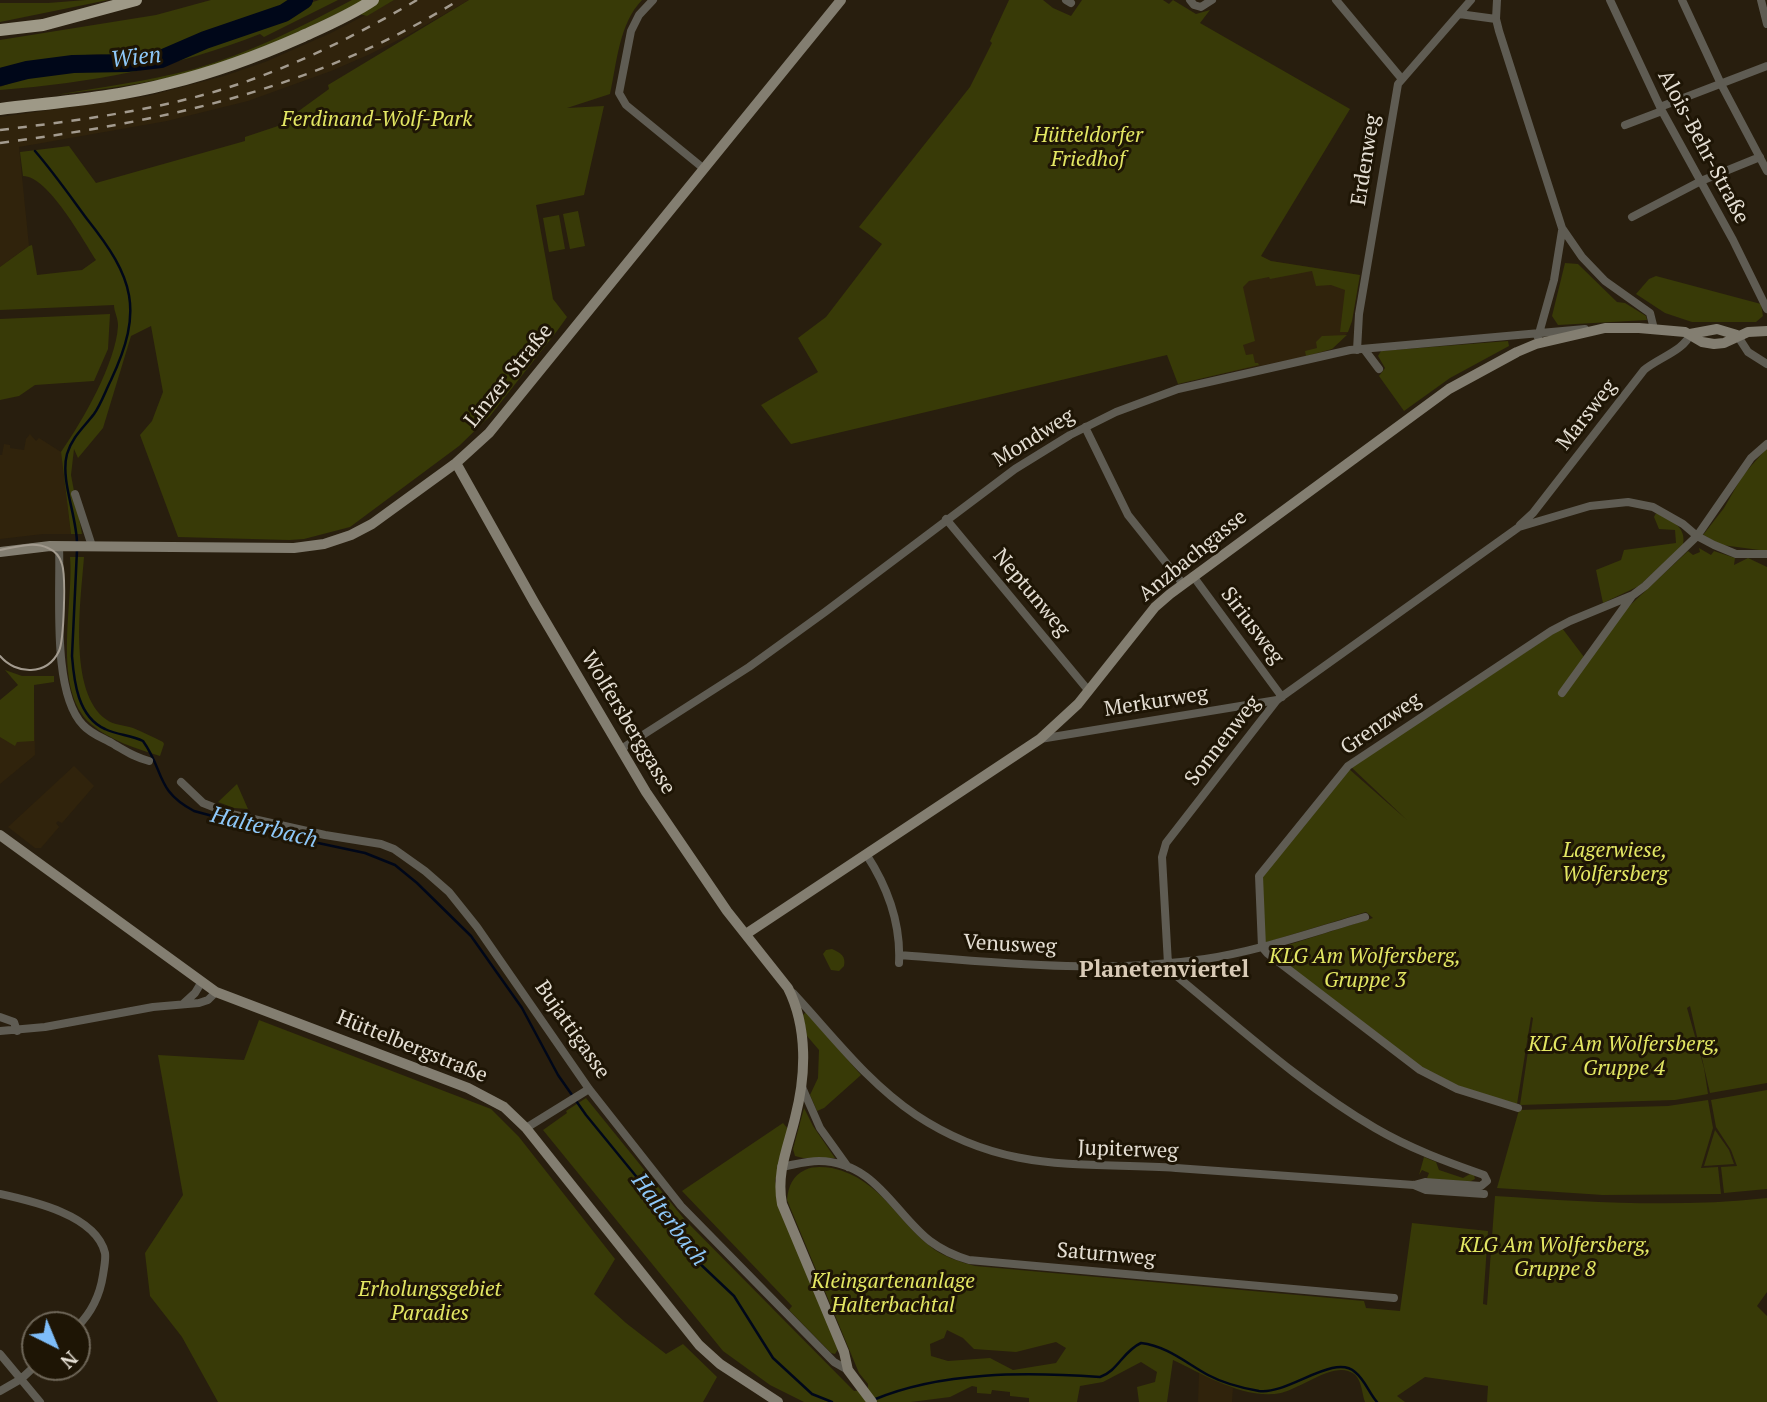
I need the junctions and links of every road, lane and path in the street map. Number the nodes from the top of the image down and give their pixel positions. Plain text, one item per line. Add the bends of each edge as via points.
1 (136, 0) edge
2 (373, 0) edge
3 (653, 0) edge
4 (841, 0) edge
5 (1190, 0) edge
6 (1212, 0) edge
7 (1336, 0) edge
8 (1471, 0) edge
9 (1497, 0) edge
10 (1611, 0) edge
11 (1682, 0) edge
12 (1761, 0) edge
13 (1459, 14) junction
14 (1496, 19) junction
15 (1767, 24) edge
16 (0, 30) edge
17 (1767, 66) edge
18 (1401, 78) junction
19 (1721, 84) junction
20 (0, 109) edge
21 (1661, 109) junction
22 (1625, 125) dead end
23 (1760, 157) junction
24 (703, 168) junction
25 (1767, 171) edge
26 (1701, 181) junction
27 (1632, 217) dead end
28 (1562, 228) junction
29 (1767, 309) edge
30 (1654, 329) junction
31 (1767, 331) edge
32 (1690, 334) junction
33 (1737, 335) junction
34 (1538, 339) junction
35 (1361, 349) junction
36 (1767, 364) edge
37 (1379, 369) dead end
38 (1085, 426) junction
39 (1767, 444) edge
40 (456, 463) junction
41 (75, 494) dead end
42 (946, 519) junction
43 (1519, 527) junction
44 (1698, 536) junction
45 (59, 546) junction
46 (81, 546) junction
47 (0, 552) edge
48 (1767, 554) edge
49 (1193, 576) junction
50 (1183, 584) junction
51 (1633, 595) junction
52 (1088, 690) junction
53 (1562, 693) dead end
54 (1280, 698) junction
55 (1040, 739) junction
56 (621, 749) junction
57 (149, 761) dead end
58 (181, 782) dead end
59 (0, 835) edge
60 (866, 854) junction
61 (1365, 917) dead end
62 (746, 934) junction
63 (1262, 947) junction
64 (1168, 964) junction
65 (201, 983) junction
66 (788, 988) junction
67 (216, 992) junction
68 (183, 1004) junction
69 (0, 1017) edge
70 (0, 1031) edge
71 (18, 1031) junction
72 (865, 1074) joint
73 (802, 1087) junction
74 (589, 1089) junction
75 (1518, 1108) dead end
76 (526, 1128) junction
77 (781, 1167) junction
78 (848, 1167) junction
79 (1414, 1185) junction
80 (0, 1194) edge
81 (1484, 1194) dead end
82 (1394, 1298) dead end
83 (90, 1311) edge
84 (0, 1354) edge
85 (848, 1370) junction
86 (21, 1379) joint
87 (23, 1381) edge
88 (0, 1391) edge
89 (40, 1402) edge
90 (778, 1402) edge
91 (872, 1402) edge

1 - 16 main road via 43,25
2 - 20 main road via 234,65 111,96
3 - 24 street via 631,31 619,93 626,105
4 - 24 street, Linzer Straße
5 - 6 street via 1201,7
7 - 18 street
8 - 13 street
9 - 14 street
10 - 21 street, Alois-Behr-Straße
11 - 19 street
12 - 15 street
13 - 14 street
13 - 18 street
14 - 28 street
17 - 19 street
18 - 35 street, Erdenweg via 1359,314
19 - 21 street
19 - 23 street
21 - 22 street
21 - 26 street, Alois-Behr-Straße
23 - 25 street
23 - 26 street
24 - 40 street, Linzer Straße via 507,413
26 - 27 street
26 - 29 street, Alois-Behr-Straße
28 - 30 street via 1595,272 1650,313
28 - 34 street
30 - 32 street, Anzbachgasse
30 - 34 street, Anzbachgasse via 1597,329
31 - 33 street, Anzbachgasse
32 - 33 street, Anzbachgasse via 1717,330
32 - 43 street, Marsweg via 1682,346 1644,370
33 - 36 street via 1745,350
34 - 35 street, Mondweg
34 - 49 street, Anzbachgasse via 1449,388
35 - 37 street
35 - 38 street, Mondweg via 1178,389
38 - 42 street, Mondweg via 1015,468
38 - 50 street via 1128,515
39 - 44 street, Grenzweg via 1751,458
40 - 46 street, Linzer Straße via 372,524 324,544 238,549
40 - 56 street, Wolfersberggasse
41 - 46 street
42 - 52 street, Neptunweg
42 - 56 street, Mondweg via 749,667
43 - 44 street, Sonnenweg via 1590,506 1628,502 1653,507
43 - 54 street, Sonnenweg
44 - 48 street, Sonnenweg via 1736,554
44 - 51 street, Grenzweg
45 - 46 street, Linzer Straße
45 - 47 street, Linzer Straße
45 - 57 street via 61,658 71,708 94,735 132,757
49 - 50 street, Anzbachgasse
49 - 54 street, Siriusweg
50 - 52 street, Anzbachgasse via 1155,607
51 - 53 street
51 - 63 street, Grenzweg via 1551,631 1348,766 1259,876
52 - 55 street, Anzbachgasse
54 - 55 street, Merkurweg
54 - 64 street, Sonnenweg via 1166,843
55 - 60 street, Anzbachgasse
56 - 62 street, Wolfersberggasse via 676,838
58 - 74 street, Bujattigasse via 217,810 381,844 425,871 449,892 477,928
59 - 65 street, Hüttelbergstraße
60 - 62 street, Anzbachgasse
60 - 64 street, Venusweg via 890,900 900,959 1074,966
61 - 63 street, Venusweg
62 - 66 street, Wolfersberggasse
63 - 64 street, Venusweg
63 - 75 street via 1420,1070 1457,1089
64 - 79 street, Jupiterweg via 1174,975 1340,1105 1375,1128 1424,1153 1484,1175 1487,1181 1481,1186
65 - 67 street, Hüttelbergstraße
65 - 68 street
66 - 72 street, Wolfersberggasse
66 - 73 street, Wolfersberggasse via 802,1035
67 - 68 street via 204,1002
67 - 76 street, Hüttelbergstraße via 468,1088 504,1107
68 - 71 street
69 - 71 street via 14,1022
70 - 71 street
72 - 79 street, Jupiterweg via 945,1133 1010,1157 1074,1166
73 - 77 street, Wolfersberggasse
73 - 78 street, Saturnweg via 820,1128
74 - 76 street
74 - 85 street, Bujattigasse via 691,1218 834,1362
76 - 90 street, Hüttelbergstraße via 699,1345
77 - 78 street, Saturnweg via 818,1161
77 - 85 street, Wolfersberggasse via 784,1212
78 - 82 street, Saturnweg via 880,1187 931,1241 969,1260
79 - 81 street, Jupiterweg
80 - 83 street via 68,1215 97,1237 105,1253 102,1285
84 - 86 street
85 - 91 street, Bujattigasse
86 - 88 street
87 - 89 street

